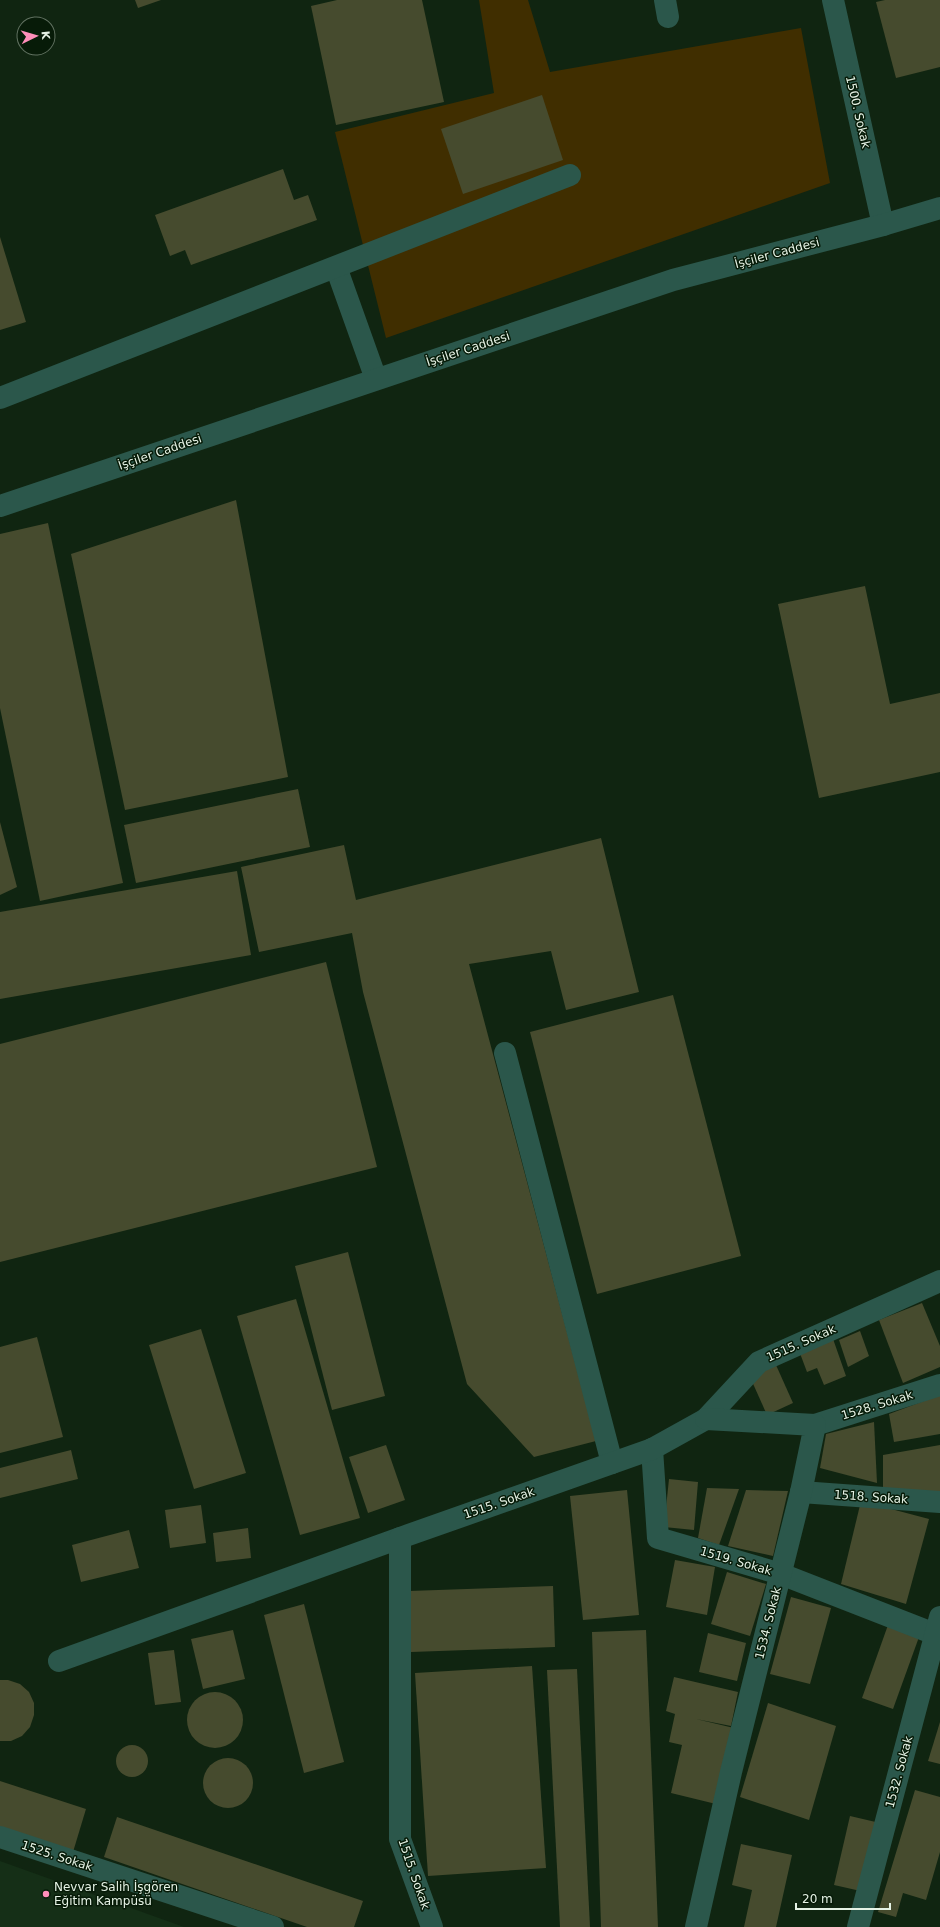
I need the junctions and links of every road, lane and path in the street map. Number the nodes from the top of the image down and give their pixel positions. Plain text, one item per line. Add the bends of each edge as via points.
1 (833, 0) edge
2 (570, 175) dead end
3 (940, 208) edge
4 (883, 225) junction
5 (336, 267) junction
6 (376, 380) junction
7 (0, 398) edge
8 (0, 506) edge
9 (505, 1053) dead end
10 (940, 1282) edge
11 (940, 1385) edge
12 (706, 1419) junction
13 (815, 1425) junction
14 (652, 1449) junction
15 (612, 1464) junction
16 (801, 1492) junction
17 (940, 1502) edge
18 (400, 1538) junction
19 (781, 1574) junction
20 (938, 1629) edge
21 (59, 1661) dead end
22 (0, 1837) edge
23 (273, 1927) edge
24 (432, 1927) edge
25 (696, 1927) edge
26 (858, 1927) edge

1 - 4 street, 1500. Sokak
2 - 5 street
3 - 4 street, İşçiler Caddesi
4 - 6 street, İşçiler Caddesi via 673,280
5 - 6 street
5 - 7 street
6 - 8 street, İşçiler Caddesi
9 - 15 street
10 - 12 street, 1515. Sokak via 759,1362
11 - 13 street, 1528. Sokak
12 - 13 street
12 - 14 street, 1515. Sokak
13 - 16 street, 1534. Sokak
14 - 15 street, 1515. Sokak
14 - 19 street, 1519. Sokak via 658,1538
15 - 18 street, 1515. Sokak
16 - 17 street, 1518. Sokak
16 - 19 street, 1534. Sokak
18 - 21 street
18 - 24 street, 1515. Sokak via 400,1839
19 - 20 street, 1519. Sokak
19 - 25 street, 1534. Sokak
20 - 26 street, 1532. Sokak
22 - 23 street, 1525. Sokak

